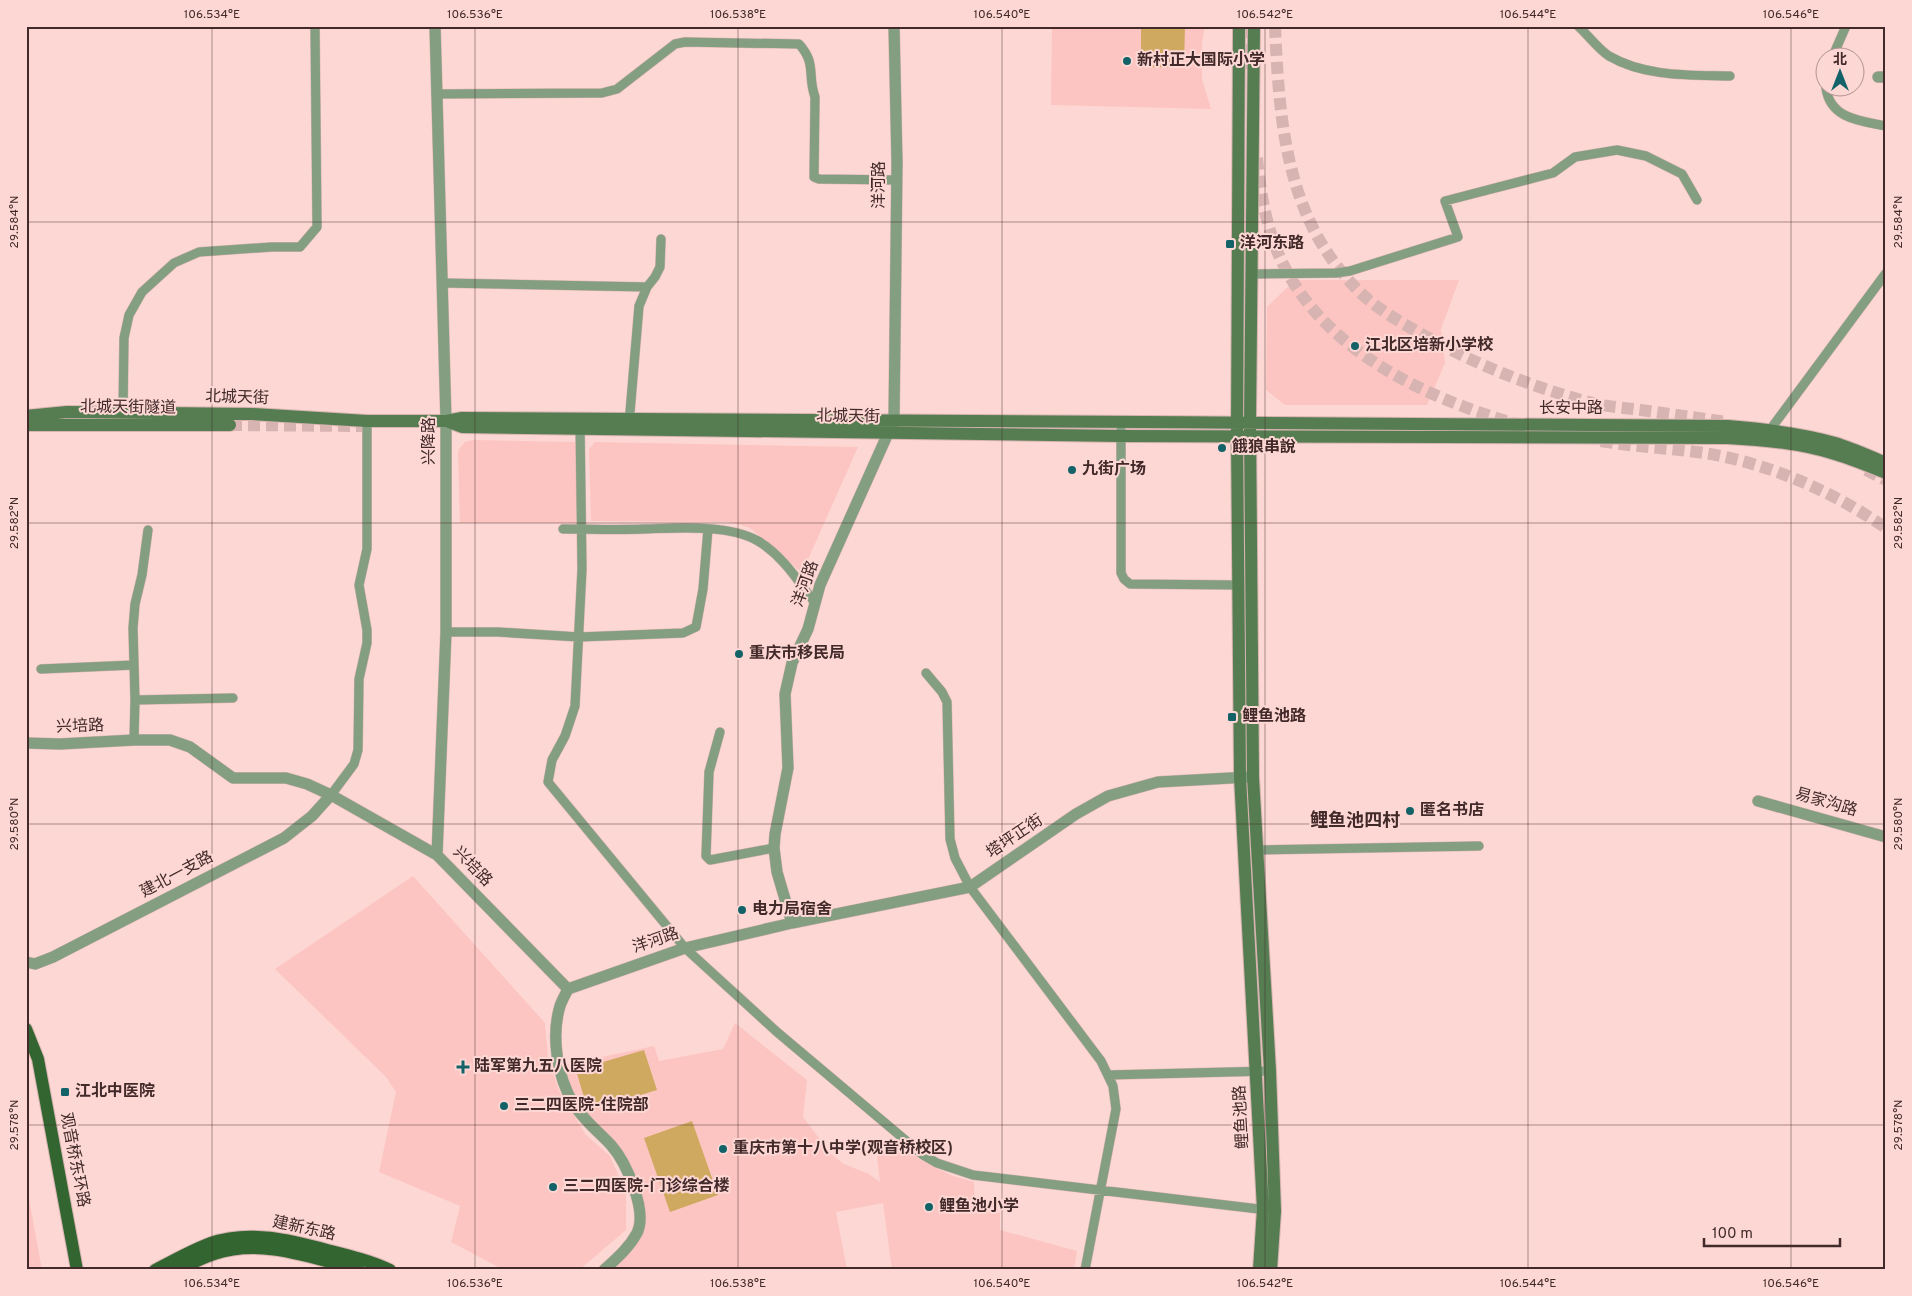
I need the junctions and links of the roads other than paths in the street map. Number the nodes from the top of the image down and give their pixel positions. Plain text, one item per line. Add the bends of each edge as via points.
1 (315, 26) edge
2 (434, 26) edge
3 (894, 26) edge
4 (1238, 26) edge
5 (1254, 26) edge
6 (1578, 26) edge
7 (1846, 26) edge
8 (1836, 48) edge
9 (1730, 76) dead end
10 (436, 94) junction
11 (1829, 98) edge
12 (1886, 126) edge
13 (897, 180) junction
14 (1697, 200) dead end
15 (661, 239) dead end
16 (1252, 274) junction
17 (1886, 274) edge
18 (443, 283) junction
19 (646, 287) junction
20 (123, 412) junction
21 (26, 416) edge
22 (894, 420) junction
23 (367, 421) junction
24 (446, 421) junction
25 (580, 423) junction
26 (1120, 423) junction
27 (629, 424) junction
28 (26, 425) edge
29 (230, 425) tunnel mouth
30 (1244, 430) junction
31 (889, 434) junction
32 (1766, 435) junction
33 (1120, 436) junction
34 (1886, 463) edge
35 (1886, 473) edge
36 (564, 529) dead end
37 (582, 529) junction
38 (708, 529) junction
39 (148, 530) dead end
40 (1238, 585) junction
41 (815, 603) junction
42 (446, 632) junction
43 (579, 637) junction
44 (134, 664) junction
45 (41, 669) dead end
46 (926, 673) dead end
47 (233, 698) dead end
48 (135, 700) junction
49 (720, 732) dead end
50 (134, 740) junction
51 (26, 743) edge
52 (1240, 777) junction
53 (1254, 777) junction
54 (331, 795) junction
55 (1758, 801) dead end
56 (1886, 837) edge
57 (1478, 846) dead end
58 (774, 848) junction
59 (1258, 850) junction
60 (437, 856) junction
61 (970, 887) junction
62 (792, 923) junction
63 (686, 948) junction
64 (29, 964) edge
65 (568, 989) junction
66 (26, 1029) edge
67 (1263, 1071) junction
68 (1108, 1075) junction
69 (1101, 1191) junction
70 (1269, 1210) junction
71 (79, 1269) edge
72 (155, 1270) edge
73 (179, 1270) edge
74 (358, 1270) edge
75 (390, 1270) edge
76 (604, 1270) edge
77 (1085, 1270) edge
78 (1259, 1270) edge
79 (1272, 1270) edge

1 - 20 street via 317,227 300,247 199,252 174,262 142,292 129,315 124,338
2 - 10 street, 兴降路
3 - 13 street, 洋河路
4 - 30 main road
5 - 16 main road
6 - 9 street via 1608,55 1642,70
7 - 8 street
10 - 13 street via 602,93 617,89 676,44 799,44 808,53 815,97 814,177
10 - 18 street, 兴降路
11 - 12 street via 1841,114 1850,119
13 - 22 street, 洋河路
14 - 16 street via 1682,174 1646,156 1608,151 1575,157 1553,173 1445,201 1458,237 1336,273
15 - 19 street via 660,267
16 - 30 main road
17 - 32 street
18 - 19 street
18 - 24 street, 兴降路
19 - 27 street via 639,306
20 - 21 main road, 北城天街
20 - 23 main road, 北城天街 via 252,414
22 - 26 main road, 北城天街
22 - 27 main road, 北城天街
22 - 31 street, 洋河路
23 - 24 main road, 北城天街
23 - 54 street via 367,549 359,586 367,643 360,678 358,750 354,764
24 - 25 main road, 北城天街 via 462,427
24 - 42 street, 兴降路
25 - 27 main road, 北城天街
25 - 37 street
26 - 30 main road, 北城天街
26 - 33 street
27 - 31 main road, 北城天街
28 - 29 main road, 北城天街隧道
30 - 32 main road, 长安中路 via 1648,437
30 - 33 main road, 北城天街
30 - 40 main road, 鲤鱼池路
30 - 53 main road, 鲤鱼池路
31 - 33 main road, 北城天街
31 - 41 street, 洋河路
32 - 34 main road, 长安中路 via 1796,434 1836,443
32 - 35 main road, 长安中路 via 1834,453
33 - 40 street via 1120,574 1124,580 1130,584
36 - 37 street
37 - 38 street
37 - 43 street
38 - 41 street via 757,540 775,554
38 - 43 street via 696,627 683,633
39 - 44 street via 135,604
40 - 52 main road, 鲤鱼池路
41 - 58 street, 洋河路 via 808,629 792,663 785,694 788,768
42 - 43 street
42 - 60 street, 兴降路
43 - 63 street via 575,706 565,736 552,760 548,782
44 - 45 street
44 - 48 street
46 - 61 street via 947,702 950,839 955,858
47 - 48 street
48 - 50 street
49 - 58 street via 709,772 706,856 710,860
50 - 51 street, 兴培路
50 - 54 street, 兴培路 via 178,742 233,778 291,779
52 - 53 street, 塔坪正街
52 - 61 street, 塔坪正街 via 1158,782 1108,796 1076,814
52 - 67 main road, 鲤鱼池路
53 - 59 main road, 鲤鱼池路
54 - 60 street, 兴培路
54 - 64 street, 建北一支路 via 312,816 284,838 76,946
55 - 56 street, 易家沟路
57 - 59 street
58 - 62 street, 洋河路 via 777,872
59 - 67 main road, 鲤鱼池路
60 - 65 street, 兴培路
61 - 62 street, 塔坪正街
61 - 68 street via 1101,1061
62 - 63 street, 洋河路
63 - 65 street, 洋河路
63 - 69 street via 776,1032 923,1155 973,1175
65 - 76 street via 560,1006 557,1024 559,1065 565,1086 584,1119 621,1158 639,1207 638,1231
66 - 71 main road, 观音桥东环路 via 38,1059
67 - 68 street
67 - 70 main road, 鲤鱼池路
68 - 69 street via 1116,1109
69 - 70 street
69 - 77 street
70 - 78 main road, 鲤鱼池路
70 - 79 main road, 鲤鱼池路
72 - 75 main road, 建新东路 via 211,1243 251,1237 288,1240
73 - 74 main road, 建新东路 via 214,1254 253,1248 286,1251

